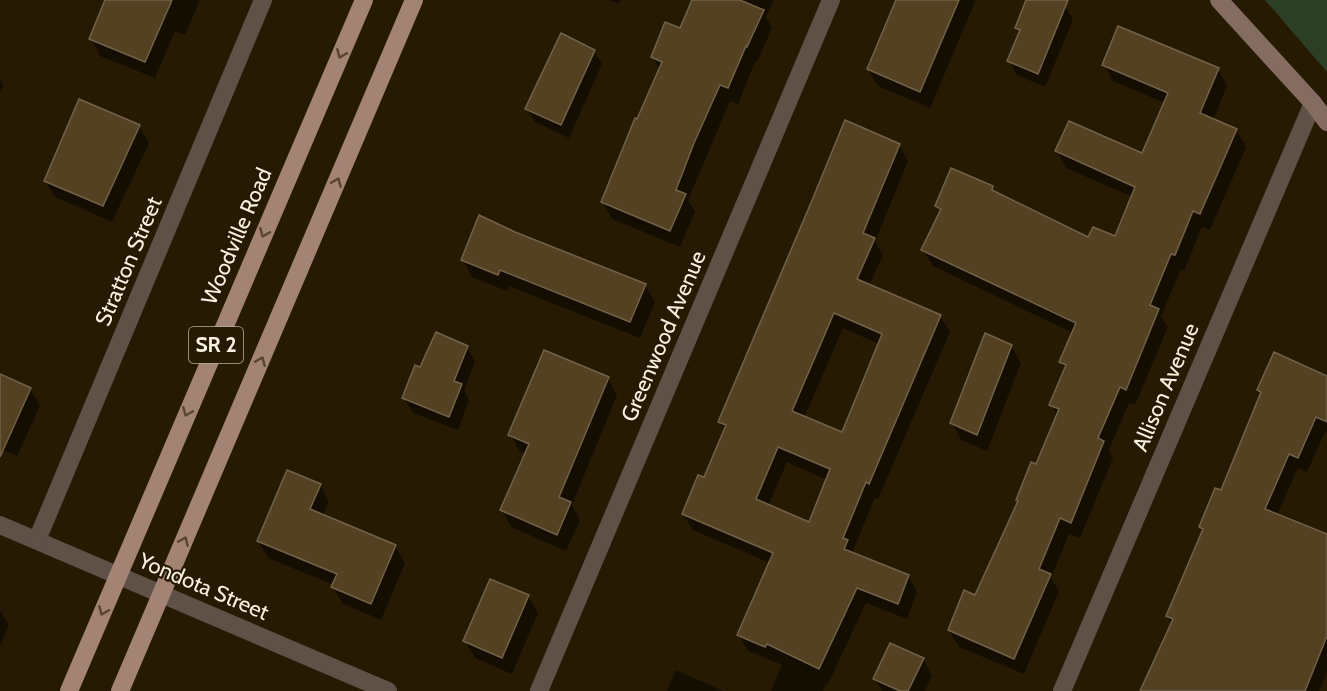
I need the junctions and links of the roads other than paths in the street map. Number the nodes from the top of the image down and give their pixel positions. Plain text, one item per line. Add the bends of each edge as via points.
1 (263, 0) edge
2 (364, 0) edge
3 (414, 0) edge
4 (831, 0) edge
5 (1219, 0) edge
6 (1313, 103) junction
7 (1327, 122) edge
8 (0, 525) edge
9 (37, 540) junction
10 (69, 691) edge
11 (120, 691) edge
12 (388, 691) edge
13 (539, 691) edge
14 (1062, 691) edge

1 - 9 street, Stratton Street
2 -> 10 main road, Woodville Road / SR 2
11 -> 3 main road, SR 2
4 - 13 street, Greenwood Avenue
5 - 6 street
6 - 7 street
6 - 14 street, Allison Avenue
8 - 9 street, Yondota Street
9 - 12 street, Yondota Street

